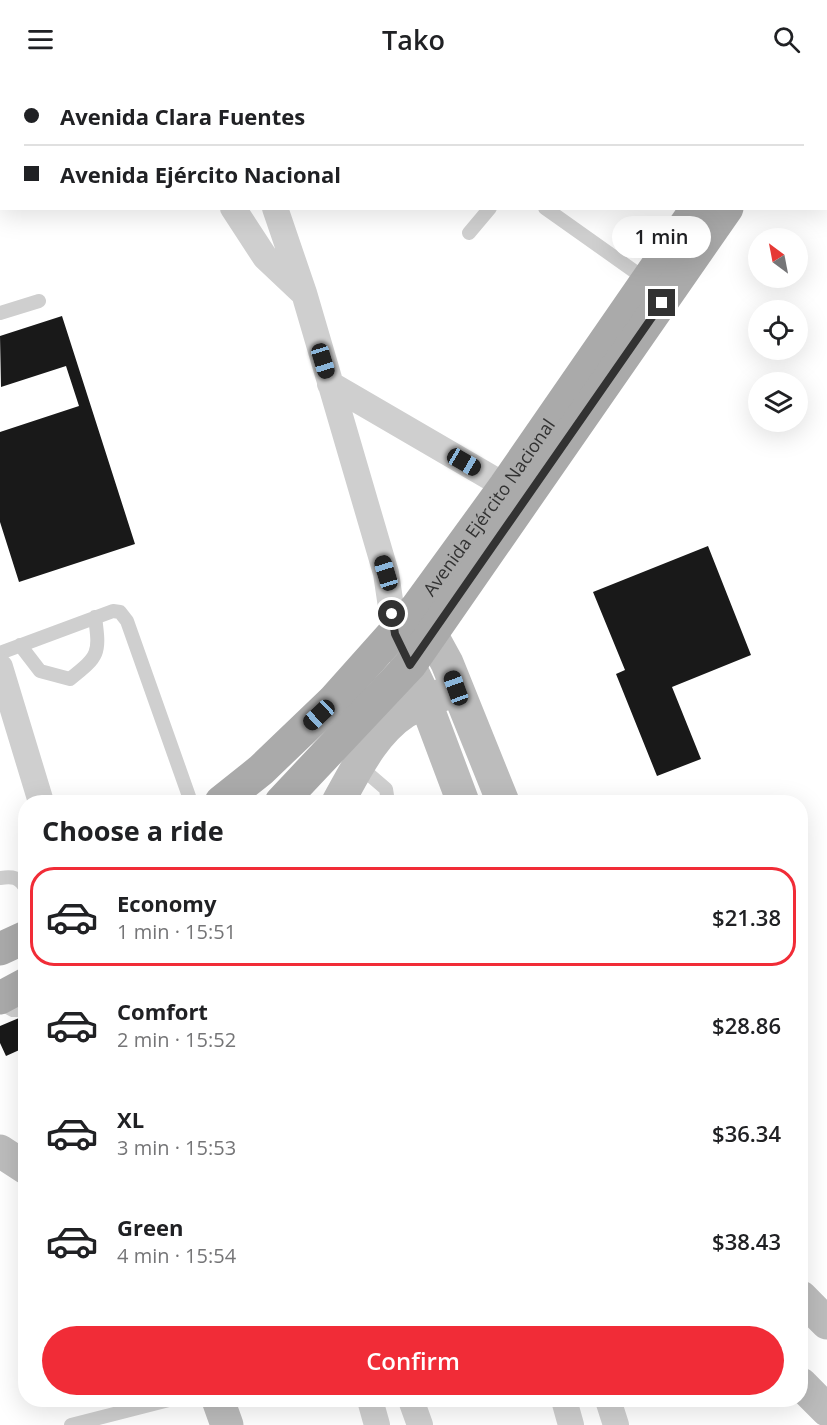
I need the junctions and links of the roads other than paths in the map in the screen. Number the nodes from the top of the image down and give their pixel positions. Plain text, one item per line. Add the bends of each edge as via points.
1 (234, 210) edge
2 (276, 210) edge
3 (488, 210) edge
4 (548, 210) edge
5 (696, 210) edge
6 (726, 210) edge
7 (469, 233) dead end
8 (648, 280) junction
9 (303, 293) junction
10 (39, 301) dead end
11 (0, 313) edge
12 (330, 384) junction
13 (505, 486) junction
14 (386, 573) junction
15 (95, 618) junction
16 (424, 620) junction
17 (395, 634) junction
18 (20, 645) junction
19 (0, 653) edge
20 (410, 665) junction
21 (0, 667) edge
22 (456, 688) junction
23 (424, 703) junction
24 (358, 765) junction
25 (39, 795) edge
26 (188, 795) edge
27 (230, 795) edge
28 (288, 795) edge
29 (342, 795) edge
30 (387, 795) edge
31 (460, 795) edge
32 (500, 795) edge
33 (0, 878) edge
34 (18, 880) edge
35 (18, 941) edge
36 (0, 949) edge
37 (18, 988) edge
38 (0, 998) edge
39 (0, 1003) edge
40 (18, 1010) edge
41 (0, 1151) edge
42 (18, 1163) edge
43 (808, 1304) edge
44 (827, 1323) edge
45 (808, 1391) edge
46 (142, 1407) edge
47 (372, 1407) edge
48 (414, 1407) edge
49 (566, 1407) edge
50 (610, 1407) edge
51 (827, 1410) edge
52 (71, 1425) edge
53 (378, 1425) edge
54 (420, 1425) edge
55 (571, 1425) edge
56 (616, 1425) edge

1 - 9 street via 265,257
2 - 9 street
3 - 7 lane
4 - 8 lane
5 - 8 main road, Avenida Ejército Nacional
6 - 16 main road, Avenida Ejército Nacional
8 - 13 main road, Avenida Ejército Nacional
9 - 12 street
10 - 11 lane
12 - 13 street
12 - 14 street
13 - 16 main road, Avenida Ejército Nacional
14 - 16 street
14 - 17 street
15 - 18 lane
15 - 18 lane via 98,640 93,660 70,679 40,671
15 - 26 lane via 117,611 127,621
16 - 17 main road, Avenida Ejército Nacional
16 - 20 main road, Avenida Ejército Nacional
16 - 22 street
17 - 20 street
17 - 27 main road, Avenida Ejército Nacional via 333,701
18 - 19 lane
20 - 23 street
20 - 28 main road, Avenida Ejército Nacional
21 - 25 street
22 - 23 street
22 - 32 street
23 - 24 street via 388,726
23 - 31 street
24 - 29 street
24 - 30 lane via 386,789
33 - 34 lane
35 - 36 main road
37 - 38 main road
39 - 40 lane
41 - 42 street
43 - 44 street
45 - 51 street
46 - 52 lane
47 - 53 street
48 - 54 street
49 - 55 street
50 - 56 street

